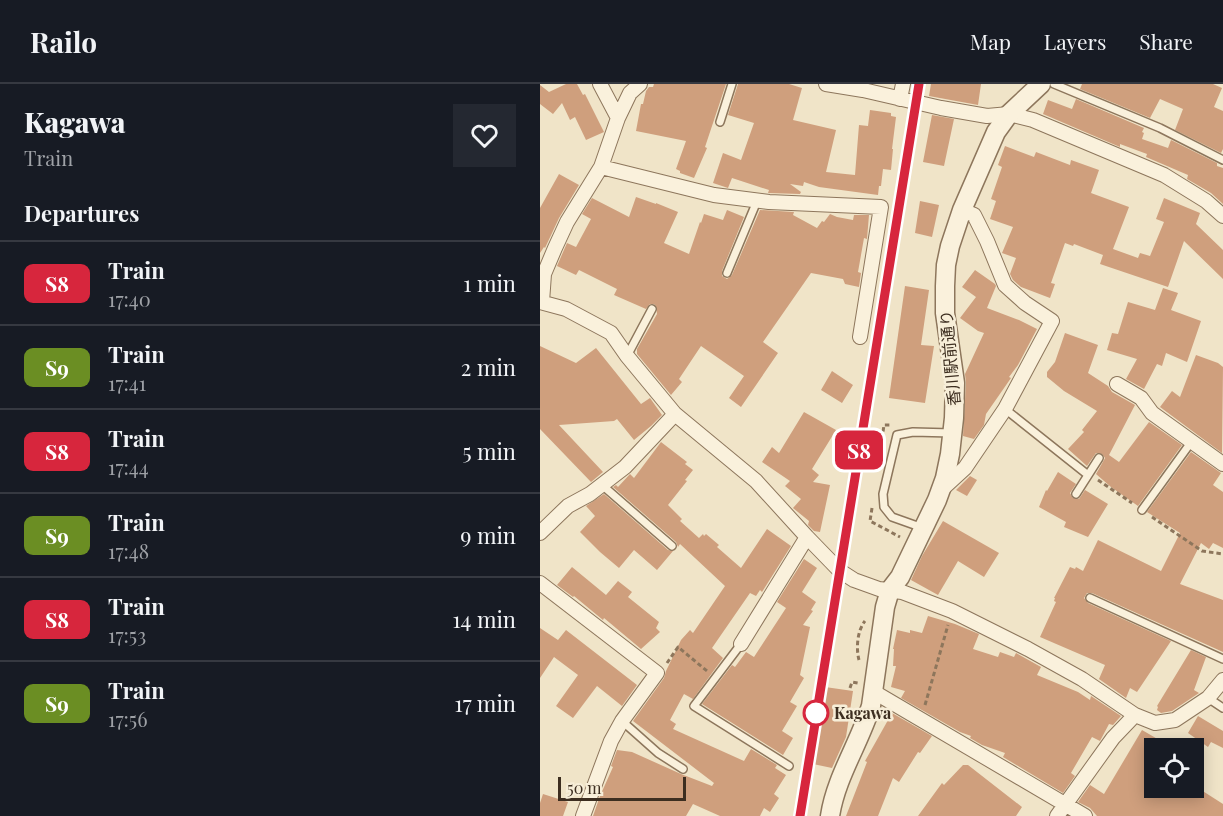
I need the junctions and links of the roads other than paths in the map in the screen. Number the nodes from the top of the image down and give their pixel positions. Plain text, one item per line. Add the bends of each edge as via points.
1 (600, 84) edge
2 (640, 84) edge
3 (732, 84) edge
4 (826, 84) edge
5 (903, 84) edge
6 (1041, 84) edge
7 (1054, 84) edge
8 (900, 99) junction
9 (1009, 114) junction
10 (618, 118) junction
11 (720, 122) dead end
12 (1223, 160) edge
13 (601, 166) junction
14 (757, 201) junction
15 (962, 210) junction
16 (1223, 216) edge
17 (727, 273) dead end
18 (541, 302) edge
19 (652, 309) dead end
20 (860, 337) dead end
21 (627, 356) junction
22 (1117, 384) dead end
23 (1005, 409) junction
24 (675, 414) junction
25 (953, 433) junction
26 (1192, 441) junction
27 (1099, 458) dead end
28 (1223, 464) edge
29 (1088, 475) junction
30 (602, 485) junction
31 (940, 491) junction
32 (1076, 494) dead end
33 (1142, 510) road end
34 (923, 528) junction
35 (540, 533) edge
36 (807, 537) junction
37 (672, 546) dead end
38 (540, 584) edge
39 (890, 590) junction
40 (1090, 598) dead end
41 (741, 644) joint
42 (1223, 659) edge
43 (1223, 680) edge
44 (874, 692) junction
45 (1208, 698) junction
46 (1223, 708) edge
47 (1135, 715) junction
48 (622, 721) junction
49 (789, 766) dead end
50 (683, 769) dead end
51 (1066, 804) junction
52 (583, 816) edge
53 (830, 816) edge
54 (1057, 816) edge
55 (1085, 816) edge

1 - 10 street
2 - 10 street via 630,93
3 - 11 lane
4 - 8 street
5 - 8 street
6 - 9 street, 香川駅前通り
7 - 12 lane via 1160,128
8 - 9 street via 987,116
9 - 15 street, 香川駅前通り via 996,132
9 - 16 street via 1033,120 1164,175
10 - 13 street
13 - 14 street via 714,195
13 - 18 street via 555,248 544,274
14 - 17 lane
14 - 20 street via 881,207
15 - 23 street via 974,215 1005,285 1052,321
15 - 25 street, 香川駅前通り via 950,246 945,286 954,383
18 - 21 street via 566,309 611,333
19 - 21 lane
21 - 24 street
22 - 26 street via 1141,398 1152,413
23 - 29 lane
23 - 31 street via 965,468
24 - 30 street via 625,467
24 - 36 street via 756,481
25 - 31 street, 香川駅前通り
25 - 34 lane via 897,435 883,494 884,507 892,517
26 - 28 street
26 - 33 lane
27 - 29 lane
29 - 32 lane
30 - 35 street via 568,506
30 - 37 lane
31 - 34 street, 香川駅前通り
34 - 39 street, 香川駅前通り
36 - 39 street via 854,580
36 - 41 street
38 - 48 street via 657,673
39 - 44 street, 香川駅前通り
39 - 47 street via 952,611 1028,649
40 - 42 lane
41 - 49 lane via 694,706
43 - 45 street
44 - 51 street
44 - 53 street, 香川駅前通り via 867,720 838,782
45 - 46 lane
45 - 47 street via 1175,720 1155,723
47 - 51 street via 1113,738
48 - 50 lane
48 - 52 street
51 - 54 street
51 - 55 street

